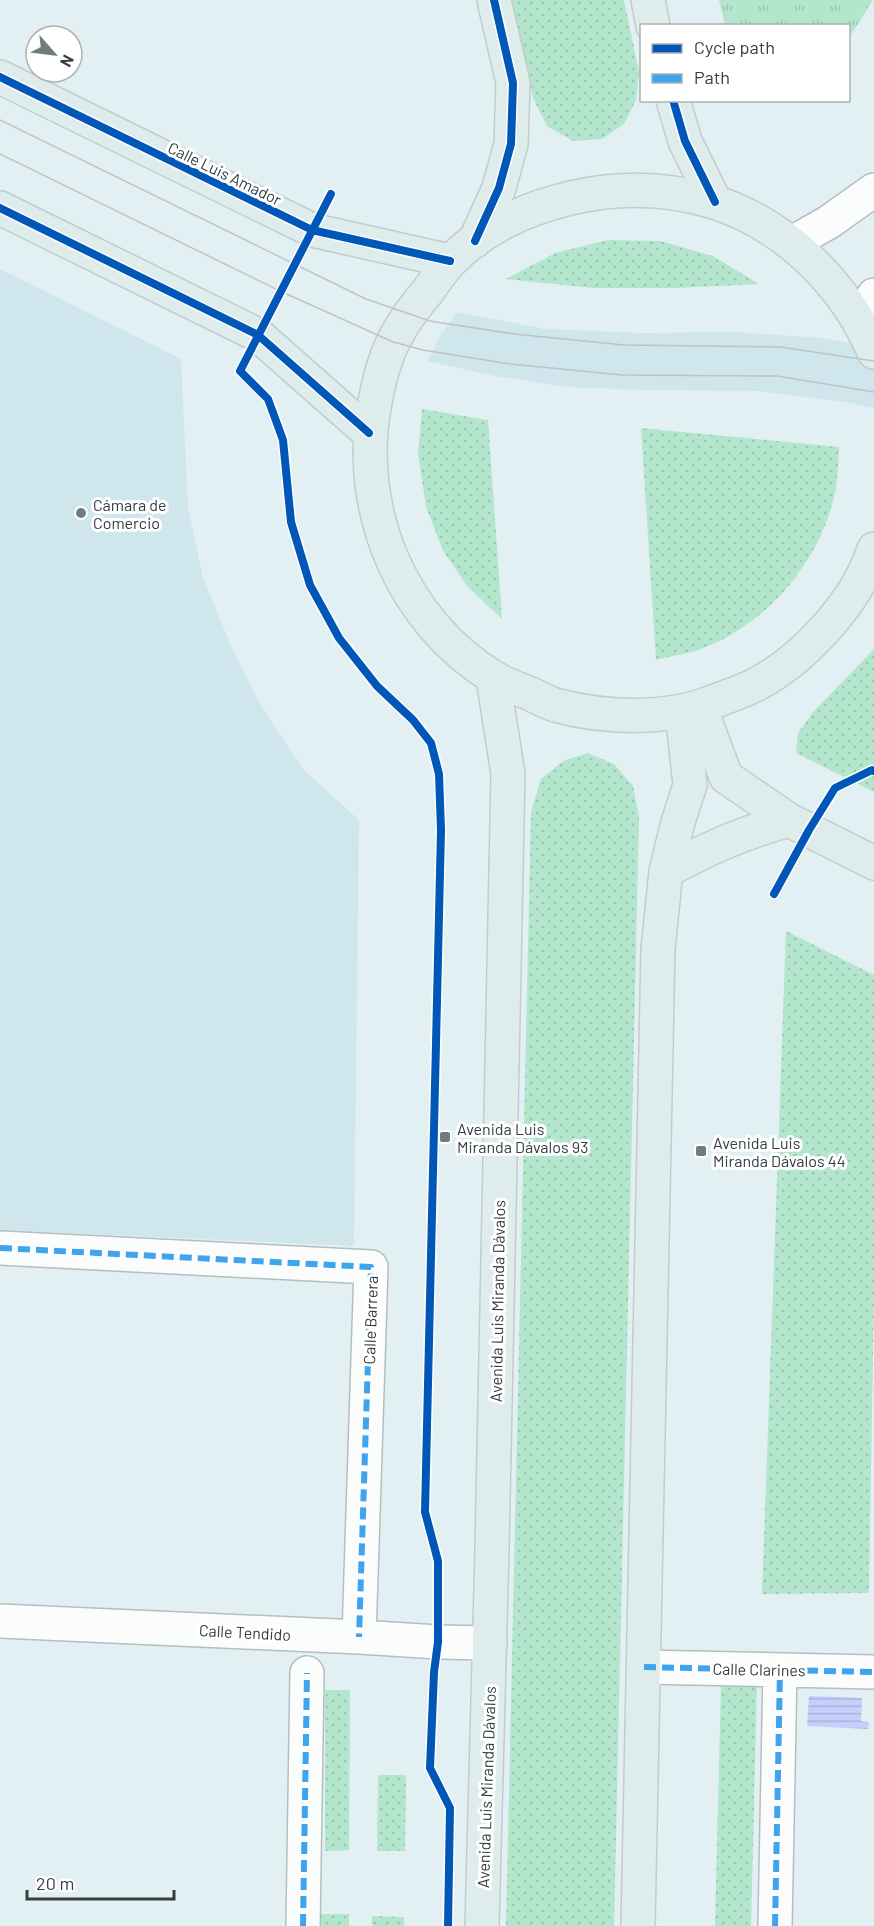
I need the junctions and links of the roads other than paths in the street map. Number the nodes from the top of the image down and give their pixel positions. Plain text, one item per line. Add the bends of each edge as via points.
1 (494, 0) edge
2 (648, 0) edge
3 (653, 24) edge
4 (0, 77) edge
5 (674, 102) edge
6 (874, 190) edge
7 (715, 202) junction
8 (0, 208) edge
9 (475, 241) junction
10 (792, 243) junction
11 (450, 261) junction
12 (869, 326) edge
13 (369, 433) junction
14 (874, 549) edge
15 (494, 678) junction
16 (691, 709) junction
17 (789, 820) junction
18 (874, 863) edge
19 (666, 871) junction
20 (0, 1248) edge
21 (0, 1621) edge
22 (359, 1637) junction
23 (490, 1643) junction
24 (644, 1667) junction
25 (780, 1670) junction
26 (874, 1672) edge
27 (307, 1673) dead end
28 (303, 1926) edge
29 (482, 1926) edge
30 (638, 1926) edge
31 (775, 1926) edge

1 - 9 main road via 513,83 511,144 499,188
2 - 3 main road
4 - 11 main road, Calle Luis Amador via 312,230
5 - 7 main road via 685,141
6 - 10 street
7 - 9 main road via 652,190 597,192 548,203 510,219
7 - 10 main road via 760,222
8 - 13 main road via 258,334
9 - 11 main road
10 - 12 main road via 828,277
11 - 13 main road via 408,315 393,342 377,387
13 - 15 main road via 377,519 395,568 418,608 451,645
14 - 16 main road via 841,611 800,654 752,686
15 - 16 main road via 557,706 621,716
15 - 23 main road, Avenida Luis Miranda Dávalos via 508,774
16 - 17 main road via 726,777
16 - 19 main road via 690,784
17 - 18 main road
17 - 19 main road via 746,832
19 - 24 main road via 658,949
20 - 22 street, Calle Barrera via 371,1267
21 - 22 street, Calle Tendido
22 - 23 street, Calle Tendido
23 - 29 main road, Avenida Luis Miranda Dávalos
24 - 25 street, Calle Clarines
24 - 30 main road
25 - 26 street, Calle Clarines
25 - 31 street
27 - 28 street

